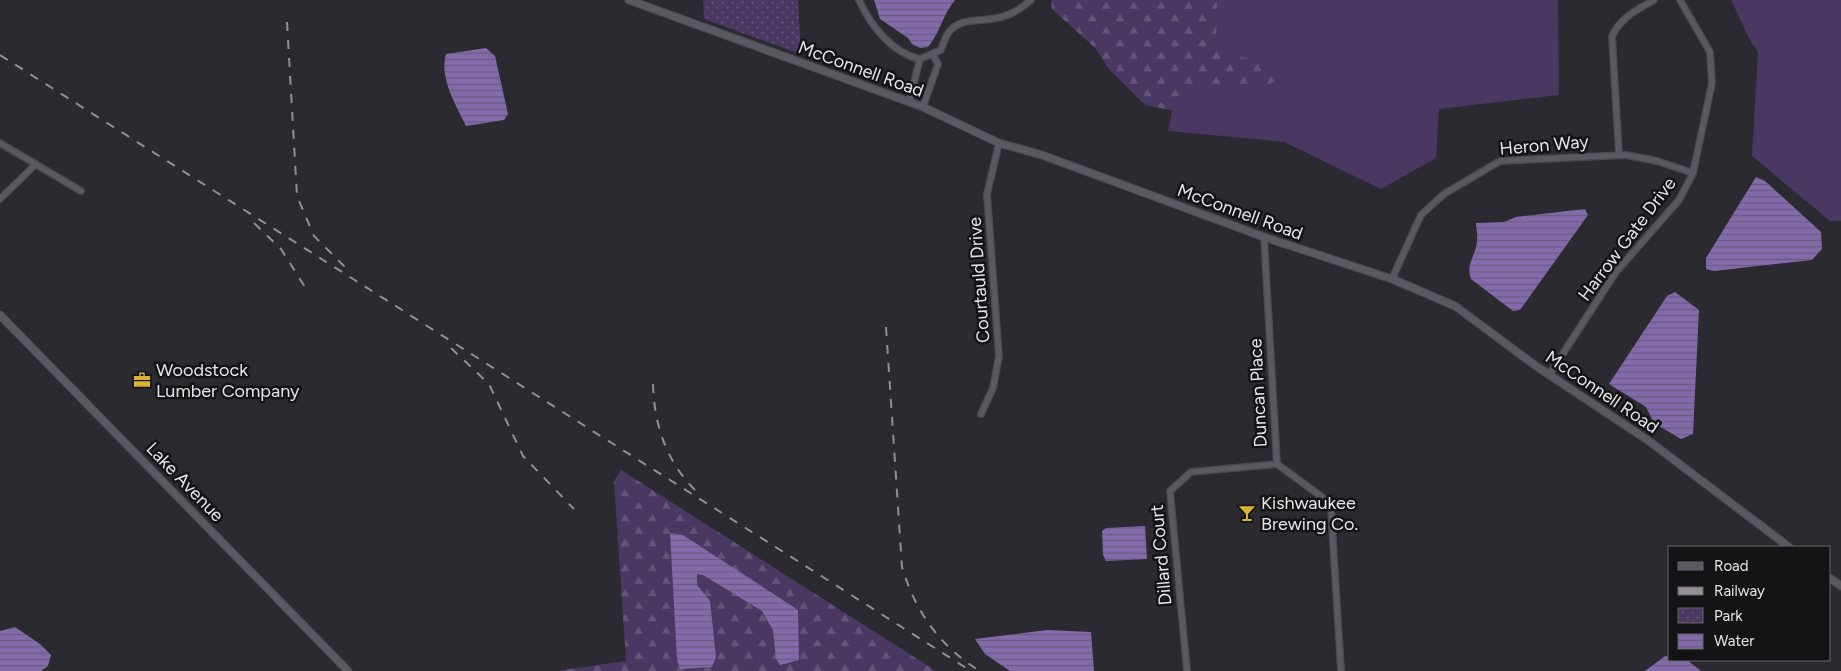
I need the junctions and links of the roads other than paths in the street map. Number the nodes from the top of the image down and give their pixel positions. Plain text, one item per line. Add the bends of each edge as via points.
1 (629, 0) edge
2 (859, 0) edge
3 (1031, 0) edge
4 (1654, 0) edge
5 (1680, 0) edge
6 (932, 55) junction
7 (920, 59) junction
8 (909, 102) junction
9 (923, 107) junction
10 (0, 142) edge
11 (999, 143) junction
12 (1619, 155) junction
13 (36, 164) junction
14 (1693, 174) junction
15 (81, 192) dead end
16 (0, 199) edge
17 (1264, 238) junction
18 (1392, 279) junction
19 (0, 315) edge
20 (1549, 375) junction
21 (981, 414) dead end
22 (1278, 464) junction
23 (1788, 546) edge
24 (348, 671) edge
25 (1187, 671) edge
26 (1341, 671) edge

1 - 8 street, McConnell Road
2 - 7 street via 880,34 909,57
3 - 6 street via 1022,8 998,18 955,26 948,33 941,50
4 - 12 street via 1618,24 1612,36
5 - 14 street, Harrow Gate Drive via 1710,52 1712,82
6 - 7 street
6 - 9 street via 938,64
7 - 8 street
8 - 9 street, McConnell Road
9 - 11 street, McConnell Road
10 - 13 street
11 - 17 street, McConnell Road via 1042,155
11 - 21 street, Courtauld Drive via 987,194 999,356 994,388
12 - 14 street, Heron Way via 1657,161
12 - 18 street, Heron Way via 1500,161 1492,165 1444,194 1421,215
13 - 15 street
13 - 16 street
14 - 20 street, Harrow Gate Drive via 1679,200 1616,272
17 - 18 street, McConnell Road
17 - 22 street, Duncan Place
18 - 20 street, McConnell Road via 1454,306
19 - 24 street, Lake Avenue
20 - 23 street, McConnell Road via 1649,441
22 - 25 street, Dillard Court via 1191,472 1170,491
22 - 26 street, Duncan Place via 1322,496 1331,509

